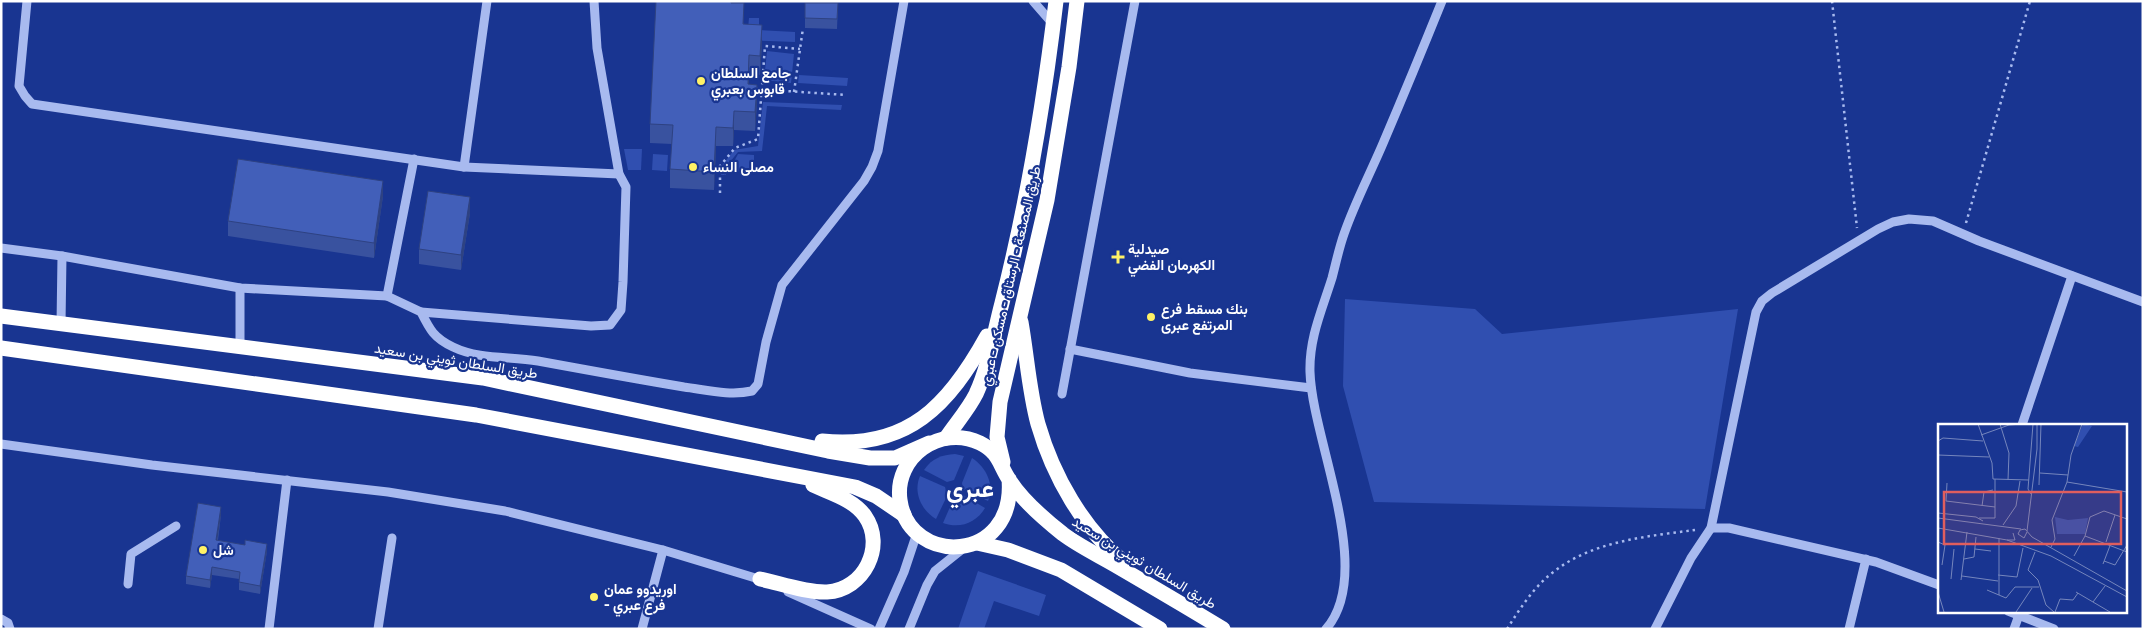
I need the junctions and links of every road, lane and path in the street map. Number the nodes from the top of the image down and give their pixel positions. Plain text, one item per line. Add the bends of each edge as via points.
1 (27, 1) edge
2 (487, 1) edge
3 (594, 1) edge
4 (904, 1) edge
5 (1033, 1) edge
6 (1056, 1) edge
7 (1077, 1) edge
8 (1135, 1) edge
9 (1442, 1) edge
10 (1832, 1) edge
11 (2030, 1) edge
12 (1053, 24) junction
13 (803, 28) dead end
14 (800, 49) junction
15 (748, 88) edge
16 (761, 89) junction
17 (794, 92) junction
18 (846, 95) dead end
19 (414, 159) junction
20 (464, 167) junction
21 (619, 174) junction
22 (720, 193) dead end
23 (1963, 234) junction
24 (1859, 241) junction
25 (1, 248) edge
26 (62, 256) junction
27 (2072, 276) junction
28 (240, 288) junction
29 (387, 296) junction
30 (2143, 302) edge
31 (1000, 310) junction
32 (421, 312) junction
33 (1, 316) edge
34 (1020, 316) junction
35 (61, 324) junction
36 (240, 347) junction
37 (1, 348) edge
38 (1070, 349) junction
39 (1, 353) edge
40 (40, 354) junction
41 (1311, 388) junction
42 (1062, 394) dead end
43 (2022, 424) edge
44 (755, 435) junction
45 (946, 438) junction
46 (929, 443) junction
47 (1, 444) edge
48 (1007, 474) junction
49 (791, 475) junction
50 (287, 480) junction
51 (904, 515) junction
52 (176, 526) dead end
53 (1711, 528) junction
54 (916, 532) junction
55 (392, 538) dead end
56 (971, 545) junction
57 (663, 550) junction
58 (1866, 559) junction
59 (760, 579) junction
60 (128, 584) dead end
61 (1938, 585) edge
62 (1174, 599) junction
63 (2011, 612) edge
64 (2019, 615) junction
65 (1, 619) edge
66 (10, 629) edge
67 (269, 629) edge
68 (378, 629) edge
69 (642, 629) edge
70 (871, 629) edge
71 (879, 629) edge
72 (909, 629) edge
73 (1160, 629) edge
74 (1223, 629) edge
75 (1326, 629) edge
76 (1507, 629) edge
77 (1655, 629) edge
78 (1848, 629) edge
79 (2014, 629) edge
80 (2054, 629) edge

1 - 19 street via 19,86 32,104
2 - 20 street
3 - 21 street via 597,48
4 - 32 street via 878,152 864,182 782,285 758,384 752,391 726,393 539,361 496,358 453,348 432,334
5 - 12 street
6 - 12 highway, طريق المصنعة - الرستاق - مسكن - عبري
7 - 34 highway, طريق المصنعة - الرستاق - مسكن - عبري via 1048,192
8 - 38 street
9 - 41 street via 1342,239 1314,329
10 - 24 path
11 - 23 path
12 - 31 highway, طريق المصنعة - الرستاق - مسكن - عبري via 1033,152
13 - 14 path
14 - 16 path via 765,46
14 - 17 path
15 - 16 path
16 - 17 path
16 - 22 path via 758,139 735,148 720,166
17 - 18 path
19 - 20 street
19 - 29 street
20 - 21 street
21 - 32 street via 626,187 623,282 621,310 610,325 583,326
23 - 24 street via 1933,221 1910,219 1893,222
23 - 27 street
24 - 53 street via 1772,293 1756,312
25 - 26 street
26 - 28 street
26 - 35 street
27 - 30 street
27 - 43 street
28 - 29 street
28 - 36 street
29 - 32 street
31 - 44 highway via 956,387 932,412 895,433 878,439 840,443
31 - 45 highway, طريق المصنعة - الرستاق - مسكن - عبري via 976,393
33 - 35 highway, طريق السلطان ثويني بن سعيد
34 - 48 highway, طريق المصنعة - الرستاق - مسكن - عبري via 998,416 997,437
34 - 62 highway via 1038,423 1064,486 1083,518 1108,547
35 - 36 highway, طريق السلطان ثويني بن سعيد
36 - 44 highway, طريق السلطان ثويني بن سعيد via 483,378
37 - 40 highway
38 - 41 street via 1190,373
38 - 42 street
39 - 40 street
40 - 49 highway via 476,415
41 - 75 street via 1345,554 1339,604
44 - 46 highway, طريق السلطان ثويني بن سعيد via 870,458 895,458
45 - 46 highway
45 - 48 highway via 964,438 980,443 995,454
46 - 51 highway via 908,462 902,474 899,488
47 - 50 street
48 - 56 highway via 1009,502 1001,523 990,535
48 - 62 highway, طريق السلطان ثويني بن سعيد via 1031,507 1064,535
49 - 51 highway via 855,487 876,496
49 - 59 highway via 842,498 860,510 871,528 872,557 855,582 827,592
50 - 57 street via 505,510
50 - 67 street
51 - 54 highway
52 - 60 street via 131,554
53 - 58 street via 1729,528
53 - 76 path via 1630,539 1573,560 1546,578
53 - 77 street via 1691,558
54 - 56 highway via 939,545
54 - 71 street via 904,572
55 - 68 street
56 - 72 street via 936,571 927,584
56 - 73 highway via 1008,550 1061,570
57 - 59 street
57 - 69 street
58 - 61 street
58 - 78 street
59 - 70 street
62 - 74 highway, طريق السلطان ثويني بن سعيد
63 - 64 street
64 - 79 street
64 - 80 street
65 - 66 street via 8,623

